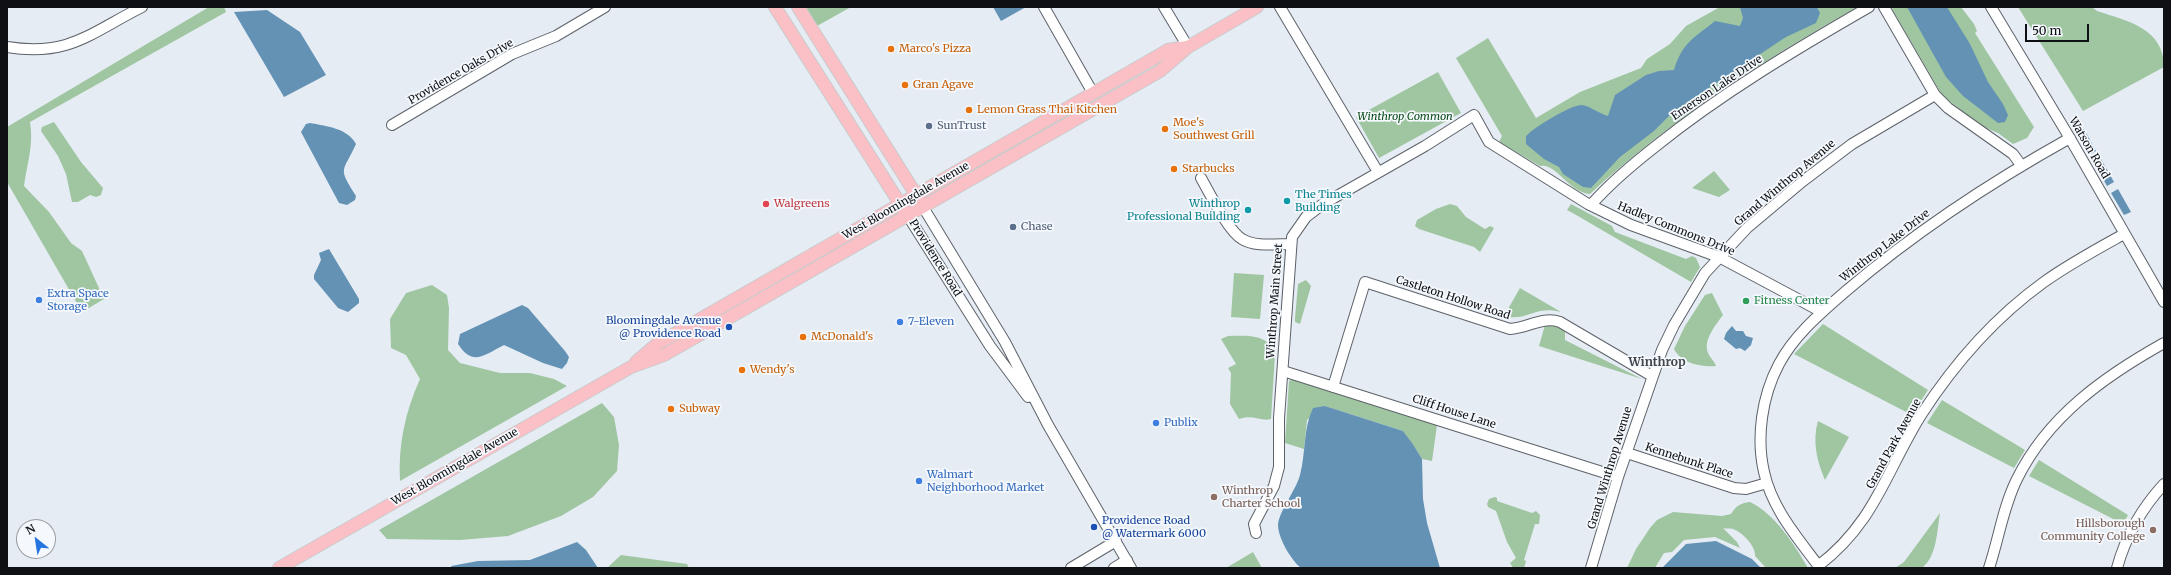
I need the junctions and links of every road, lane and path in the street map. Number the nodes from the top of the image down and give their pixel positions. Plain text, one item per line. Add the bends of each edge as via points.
1 (605, 7) edge
2 (775, 7) edge
3 (798, 7) edge
4 (1044, 7) edge
5 (1164, 7) edge
6 (1257, 7) edge
7 (1280, 7) edge
8 (1870, 7) edge
9 (1884, 7) edge
10 (1991, 7) edge
11 (137, 8) edge
12 (7, 47) edge
13 (1188, 47) junction
14 (1156, 57) junction
15 (1093, 93) junction
16 (1935, 95) junction
17 (1106, 102) junction
18 (1474, 115) joint
19 (392, 125) dead end
20 (2070, 138) junction
21 (2021, 165) junction
22 (1378, 172) junction
23 (1201, 178) dead end
24 (917, 194) junction
25 (900, 204) junction
26 (1591, 205) junction
27 (923, 207) junction
28 (908, 216) junction
29 (2124, 234) junction
30 (1291, 244) junction
31 (1719, 257) junction
32 (2164, 302) edge
33 (1822, 312) junction
34 (2164, 343) edge
35 (631, 366) junction
36 (1283, 371) junction
37 (1652, 376) junction
38 (1333, 386) junction
39 (1048, 425) junction
40 (1627, 453) junction
41 (1618, 477) junction
42 (1767, 483) junction
43 (2164, 484) edge
44 (1256, 532) dead end
45 (1116, 541) junction
46 (1129, 564) edge
47 (1819, 567) edge
48 (279, 568) edge
49 (1071, 568) edge
50 (1114, 568) edge
51 (1591, 568) edge
52 (1988, 568) edge
53 (2117, 568) edge

1 - 19 street, Providence Oaks Drive via 556,36 512,54
2 - 25 main road, Providence Road
3 - 24 main road, Providence Road
4 - 15 street
5 - 13 street
6 - 13 main road, West Bloomingdale Avenue
7 - 22 street
8 - 26 street, Emerson Lake Drive via 1711,105 1638,160
9 - 16 street
10 - 20 street, Watson Road
11 - 12 street via 81,41 65,46 36,50
13 - 14 main road, West Bloomingdale Avenue via 1168,50
13 - 17 main road, West Bloomingdale Avenue via 1160,71
14 - 15 main road, West Bloomingdale Avenue
14 - 17 main road via 1148,69 1109,92
15 - 24 main road, West Bloomingdale Avenue
16 - 21 street via 1948,108 2013,154
16 - 31 street, Grand Winthrop Avenue via 1852,144 1747,228
17 - 27 main road, West Bloomingdale Avenue
18 - 22 street, Winthrop Main Street
18 - 26 street, Hadley Commons Drive via 1489,142
20 - 21 street, Winthrop Lake Drive
20 - 29 street, Watson Road
21 - 33 street, Winthrop Lake Drive via 1910,240
22 - 30 street, Winthrop Main Street via 1326,202 1306,217 1292,236
23 - 30 street via 1231,229 1242,240
24 - 25 main road, West Bloomingdale Avenue
24 - 27 main road, Providence Road
25 - 28 main road, Providence Road
25 - 35 main road, West Bloomingdale Avenue via 657,344
26 - 31 street, Hadley Commons Drive via 1631,225
27 - 28 main road, West Bloomingdale Avenue
27 - 39 street, Providence Road via 1005,342
28 - 35 main road, West Bloomingdale Avenue via 664,355
28 - 39 street, Providence Road via 990,346
29 - 32 street, Watson Road
29 - 47 street, Grand Park Avenue via 2043,283 1974,344 1944,381 1920,417 1876,500 1858,528
30 - 36 street, Winthrop Main Street
31 - 33 street, Hadley Commons Drive
31 - 37 street, Grand Winthrop Avenue via 1705,273 1674,325
33 - 42 street, Winthrop Lake Drive via 1786,352 1778,365 1767,396 1762,415 1760,442
34 - 52 street via 2124,365 2092,389 2061,417 2040,443 2018,478 2000,524
35 - 48 main road, West Bloomingdale Avenue
36 - 38 street, Cliff House Lane
36 - 44 street, Winthrop Main Street via 1277,476 1271,494 1254,524
37 - 38 street, Castleton Hollow Road via 1552,319 1510,329 1365,282
37 - 40 street, Grand Winthrop Avenue
38 - 41 street, Cliff House Lane
39 - 45 street, Providence Road
40 - 41 street, Grand Winthrop Avenue
40 - 42 street, Kennebunk Place via 1734,488 1746,489
41 - 51 street, Grand Winthrop Avenue
42 - 47 street, Winthrop Lake Drive via 1784,519
43 - 53 street via 2134,524 2122,548
45 - 46 street, Providence Road
45 - 49 street
46 - 50 street

